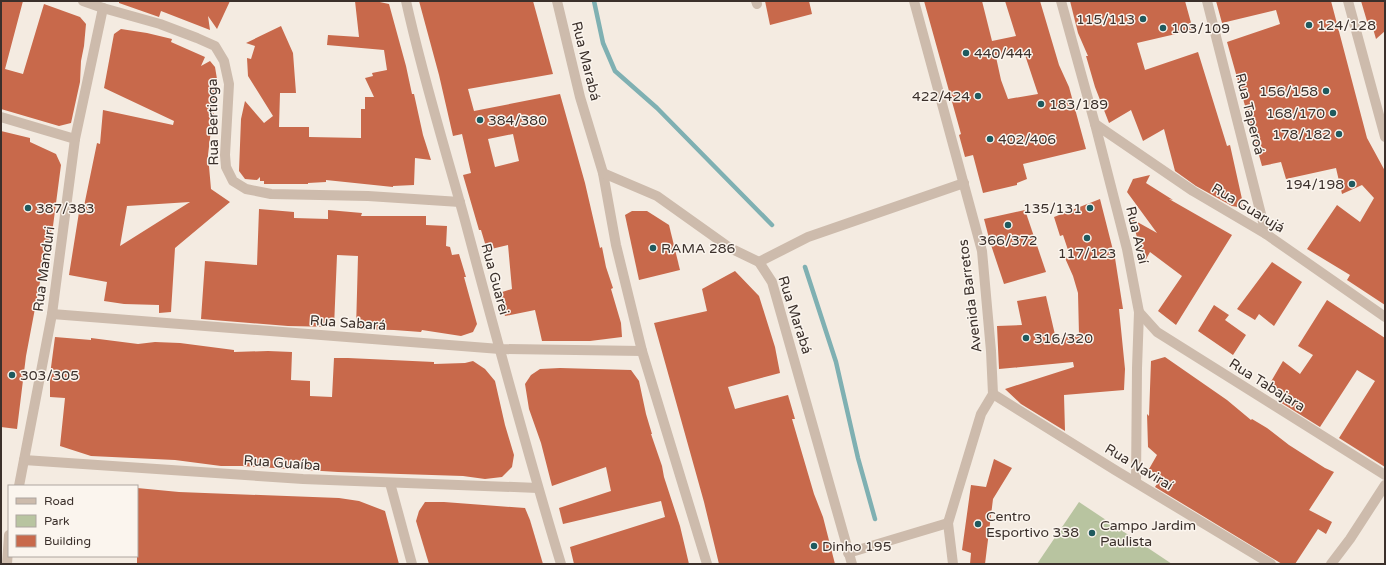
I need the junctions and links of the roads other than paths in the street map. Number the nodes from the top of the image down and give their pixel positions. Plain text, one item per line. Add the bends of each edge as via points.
1 (83, 1) edge
2 (406, 1) edge
3 (557, 1) edge
4 (914, 1) edge
5 (1061, 1) edge
6 (1207, 1) edge
7 (1348, 1) edge
8 (103, 8) junction
9 (1, 117) edge
10 (1095, 124) junction
11 (1385, 137) edge
12 (75, 139) junction
13 (603, 173) junction
14 (964, 183) junction
15 (460, 202) junction
16 (1266, 234) junction
17 (759, 262) junction
18 (1139, 312) junction
19 (52, 314) junction
20 (1385, 317) edge
21 (500, 348) junction
22 (642, 350) junction
23 (993, 394) junction
24 (24, 460) junction
25 (1385, 475) edge
26 (1136, 482) junction
27 (390, 483) junction
28 (19, 485) edge
29 (1385, 485) edge
30 (538, 488) junction
31 (948, 523) junction
32 (8, 550) edge
33 (848, 553) junction
34 (7, 564) edge
35 (412, 564) edge
36 (561, 564) edge
37 (706, 564) edge
38 (852, 564) edge
39 (953, 564) edge
40 (1271, 564) edge
41 (1331, 564) edge

1 - 8 street, Rua Bertioga
2 - 15 street, Rua Guarei via 416,49
3 - 13 street, Rua Marabá via 580,97
4 - 14 street, Avenida Barretos
5 - 10 street, Rua Avaí
6 - 16 street, Rua Taperoá
7 - 11 street
8 - 12 street, Rua Manduri
8 - 15 street, Rua Bertioga via 160,24 215,46 224,61 229,84 226,167 233,181 246,189 271,194 368,196
9 - 12 street
10 - 16 street, Rua Guarujá via 1193,191
10 - 18 street, Rua Avaí via 1127,249
12 - 19 street, Rua Manduri
13 - 17 street via 657,196 730,248
13 - 22 street, Rua Marabá via 616,245
14 - 17 street via 808,237
14 - 23 street, Avenida Barretos via 982,251
15 - 21 street, Rua Guarei
16 - 20 street, Rua Guarujá
17 - 33 street, Rua Marabá via 772,282
18 - 25 street, Rua Tabajara via 1157,332
18 - 26 street, Rua Avaí
19 - 21 street, Rua Sabará
19 - 24 street, Rua Manduri
21 - 22 street, Rua Sabará
21 - 30 street, Rua Guarei
22 - 37 street, Rua Marabá
23 - 26 street, Rua Naviraí
23 - 31 street via 981,414
24 - 27 street, Rua Guaíba
24 - 28 street, Rua Manduri
26 - 40 street, Rua Naviraí
27 - 30 street, Rua Guaíba
27 - 35 street
29 - 41 street
30 - 36 street, Rua Guarei
31 - 33 street
31 - 39 street
32 - 34 street
33 - 38 street, Rua Marabá

